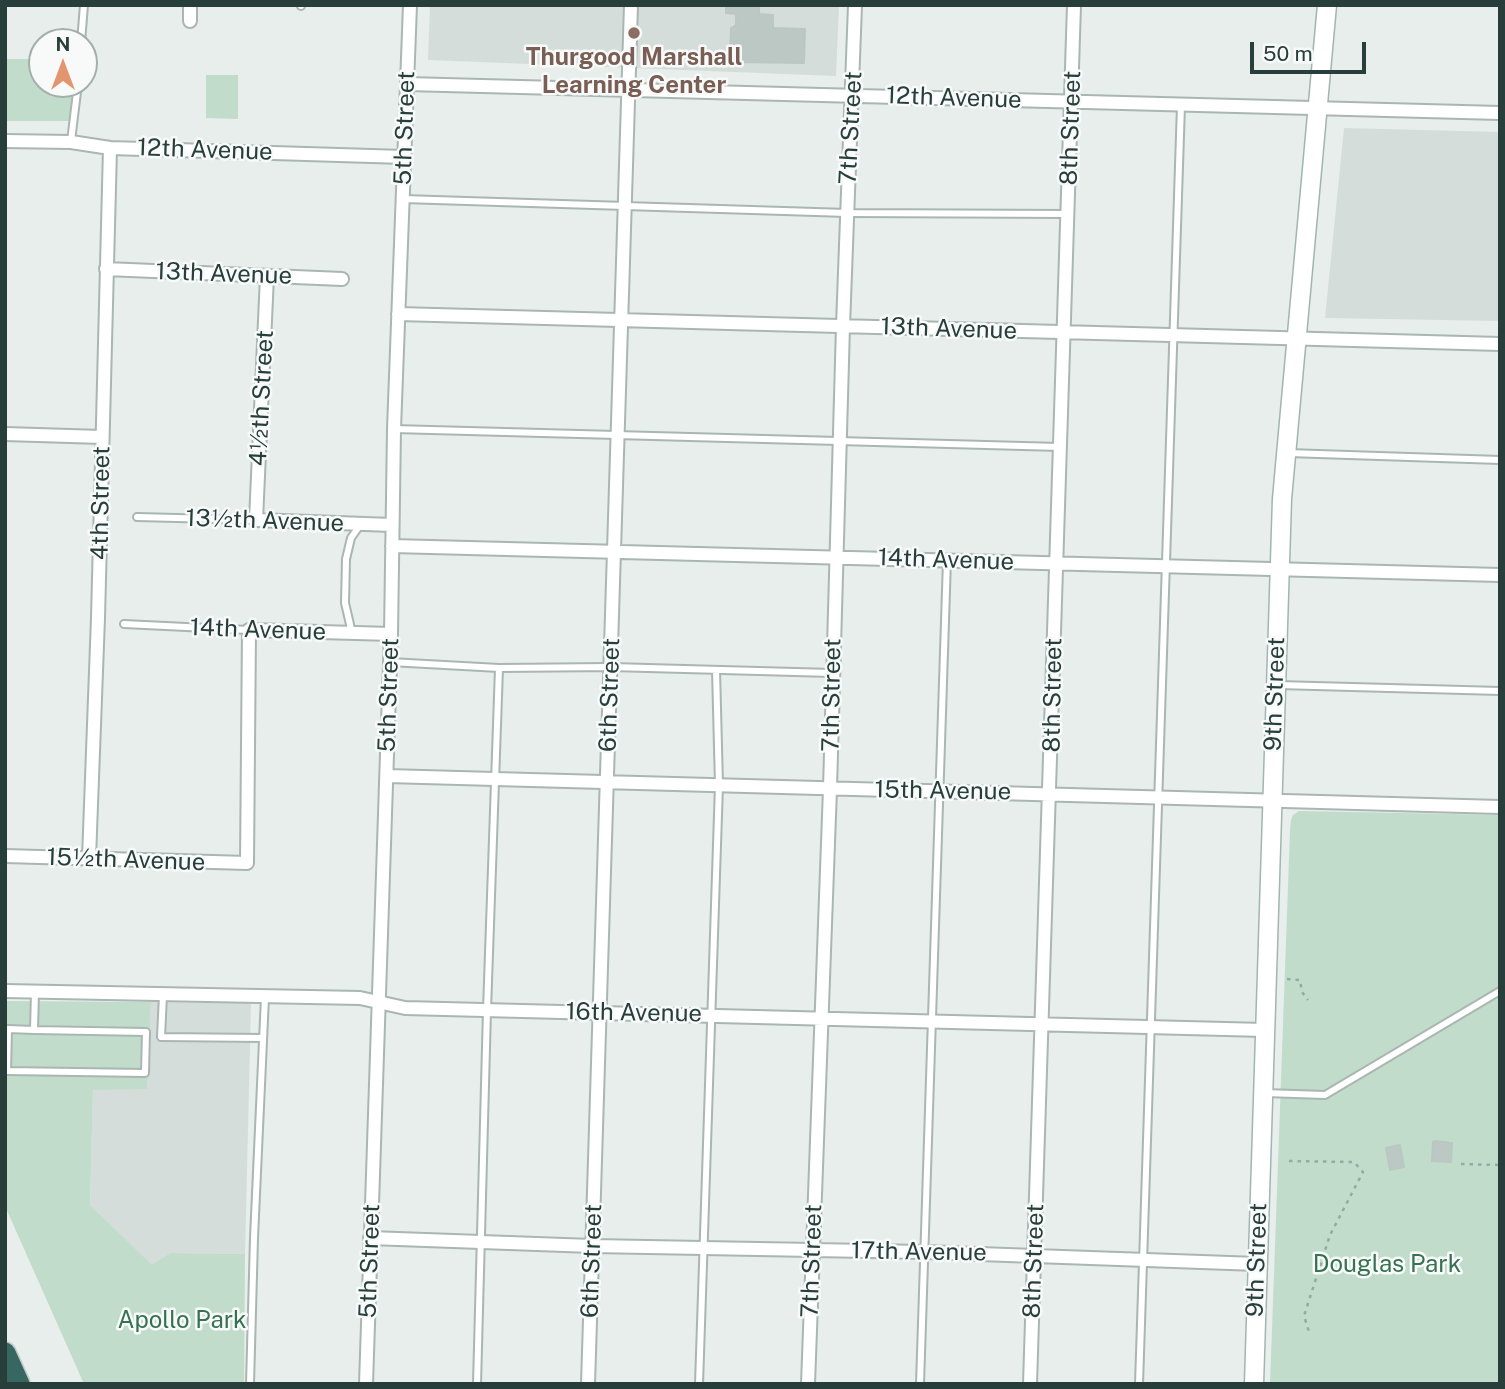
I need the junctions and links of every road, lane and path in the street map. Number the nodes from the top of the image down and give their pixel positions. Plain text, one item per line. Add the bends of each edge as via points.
1 (84, 5) edge
2 (190, 5) edge
3 (410, 5) edge
4 (631, 5) edge
5 (855, 5) edge
6 (1074, 5) edge
7 (1327, 5) edge
8 (190, 21) dead end
9 (82, 28) edge
10 (407, 84) junction
11 (628, 90) junction
12 (852, 95) junction
13 (76, 98) edge
14 (1072, 102) junction
15 (1181, 105) junction
16 (1317, 108) junction
17 (1500, 113) edge
18 (5, 141) edge
19 (71, 142) junction
20 (110, 148) junction
21 (404, 157) junction
22 (402, 199) junction
23 (625, 206) junction
24 (847, 213) junction
25 (1068, 214) junction
26 (106, 269) junction
27 (267, 275) junction
28 (342, 279) dead end
29 (398, 314) junction
30 (621, 320) junction
31 (843, 326) junction
32 (1065, 332) junction
33 (1173, 335) junction
34 (1297, 339) junction
35 (1500, 344) edge
36 (394, 429) junction
37 (5, 434) edge
38 (617, 436) junction
39 (102, 437) junction
40 (840, 442) junction
41 (1060, 447) junction
42 (1285, 453) junction
43 (1500, 460) edge
44 (137, 517) dead end
45 (256, 520) junction
46 (361, 524) junction
47 (392, 525) junction
48 (392, 546) junction
49 (614, 552) junction
50 (836, 557) junction
51 (947, 560) junction
52 (1056, 564) junction
53 (1165, 566) junction
54 (1279, 569) junction
55 (1500, 575) edge
56 (124, 624) dead end
57 (250, 630) junction
58 (352, 633) junction
59 (391, 634) junction
60 (390, 662) junction
61 (611, 667) junction
62 (499, 668) junction
63 (716, 670) junction
64 (832, 673) junction
65 (1276, 684) junction
66 (1500, 691) edge
67 (387, 776) junction
68 (497, 779) junction
69 (607, 782) junction
70 (719, 785) junction
71 (830, 789) junction
72 (938, 790) junction
73 (1050, 794) junction
74 (1157, 796) junction
75 (1272, 799) junction
76 (1500, 807) edge
77 (5, 856) edge
78 (89, 858) junction
79 (1287, 979) dead end
80 (5, 991) edge
81 (1500, 991) edge
82 (35, 992) junction
83 (163, 995) junction
84 (265, 997) junction
85 (1308, 1000) dead end
86 (377, 1002) junction
87 (487, 1010) junction
88 (598, 1012) junction
89 (711, 1015) junction
90 (820, 1019) junction
91 (931, 1022) junction
92 (1041, 1024) junction
93 (1151, 1026) junction
94 (34, 1030) junction
95 (1264, 1030) junction
96 (263, 1038) junction
97 (1263, 1093) junction
98 (1289, 1161) dead end
99 (1461, 1164) dead end
100 (1500, 1165) edge
101 (370, 1238) junction
102 (482, 1242) junction
103 (592, 1246) junction
104 (702, 1248) junction
105 (812, 1250) junction
106 (924, 1252) junction
107 (1034, 1255) junction
108 (1142, 1258) junction
109 (1257, 1264) junction
110 (1310, 1335) dead end
111 (5, 1353) edge
112 (19, 1384) edge
113 (250, 1384) edge
114 (366, 1384) edge
115 (477, 1384) edge
116 (588, 1384) edge
117 (699, 1384) edge
118 (808, 1384) edge
119 (920, 1384) edge
120 (1030, 1384) edge
121 (1139, 1384) edge
122 (1254, 1384) edge

1 - 9 lane
2 - 8 street
3 - 10 street, 5th Street
4 - 11 street, 6th Street
5 - 12 street, 7th Street
6 - 14 street, 8th Street
7 - 16 street, 9th Street
10 - 11 street, 12th Avenue
10 - 21 street, 5th Street
11 - 12 street, 12th Avenue
11 - 23 street, 6th Street
12 - 14 street, 12th Avenue
12 - 24 street, 7th Street
13 - 19 lane
14 - 15 street, 12th Avenue
14 - 25 street, 8th Street
15 - 16 street, 12th Avenue
15 - 33 lane
16 - 17 street, 12th Avenue
16 - 34 street, 9th Street
18 - 19 street, 12th Avenue
19 - 20 street, 12th Avenue
20 - 21 street, 12th Avenue
20 - 26 street, 4th Street
21 - 22 street, 5th Street
22 - 23 lane
22 - 29 street, 5th Street
23 - 24 lane
23 - 30 street, 6th Street
24 - 25 lane
24 - 31 street, 7th Street
25 - 32 street, 8th Street
26 - 27 street, 13th Avenue
26 - 39 street, 4th Street
27 - 28 street, 13th Avenue
27 - 45 street, 4½th Street
29 - 30 street, 13th Avenue
29 - 36 street, 5th Street
30 - 31 street, 13th Avenue
30 - 38 street, 6th Street
31 - 32 street, 13th Avenue
31 - 40 street, 7th Street
32 - 33 street, 13th Avenue
32 - 41 street, 8th Street
33 - 34 street, 13th Avenue
33 - 53 lane
34 - 35 street, 13th Avenue
34 - 42 street, 9th Street
36 - 38 lane
36 - 47 street, 5th Street
37 - 39 street
38 - 40 lane
38 - 49 street, 6th Street
39 - 78 street, 4th Street
40 - 41 lane
40 - 50 street, 7th Street
41 - 52 street, 8th Street
42 - 43 lane
42 - 54 street, 9th Street
44 - 45 lane, 13½th Avenue
45 - 46 street, 13½th Avenue
46 - 47 street, 13½th Avenue
46 - 58 lane via 351,538 346,559 345,603
47 - 48 street, 5th Street
48 - 49 street, 14th Avenue
48 - 59 street, 5th Street
49 - 50 street, 14th Avenue
49 - 61 street, 6th Street
50 - 51 street, 14th Avenue
50 - 64 street, 7th Street
51 - 52 street, 14th Avenue
51 - 72 lane
52 - 53 street, 14th Avenue
52 - 73 street, 8th Street
53 - 54 street, 14th Avenue
53 - 74 lane
54 - 55 street, 14th Avenue
54 - 65 street, 9th Street
56 - 57 lane, 14th Avenue
57 - 58 street, 14th Avenue
57 - 78 street, 15½th Avenue via 247,863
58 - 59 street, 14th Avenue
59 - 60 street, 5th Street
60 - 62 lane
60 - 67 street, 5th Street
61 - 62 lane
61 - 63 lane
61 - 69 street, 6th Street
62 - 68 lane
63 - 64 lane
63 - 70 lane
64 - 71 street, 7th Street
65 - 66 lane
65 - 75 street, 9th Street
67 - 68 street, 15th Avenue
67 - 86 street, 5th Street
68 - 69 street, 15th Avenue
68 - 87 lane
69 - 70 street, 15th Avenue
69 - 88 street, 6th Street
70 - 71 street, 15th Avenue
70 - 89 lane
71 - 72 street, 15th Avenue
71 - 90 street, 7th Street
72 - 73 street, 15th Avenue
72 - 91 lane
73 - 74 street, 15th Avenue
73 - 92 street, 8th Street
74 - 75 street, 15th Avenue
74 - 93 lane
75 - 76 street, 15th Avenue
75 - 95 street, 9th Street
77 - 78 street, 15½th Avenue
79 - 85 path via 1300,980
80 - 82 street, 16th Avenue
81 - 97 lane via 1325,1095
82 - 83 street, 16th Avenue
82 - 94 lane
83 - 84 street, 16th Avenue
83 - 96 lane via 161,1037
84 - 86 street, 16th Avenue
84 - 96 lane
86 - 87 street, 16th Avenue via 405,1008
86 - 101 street, 5th Street
87 - 88 street, 16th Avenue
87 - 102 lane
88 - 89 street, 16th Avenue
88 - 103 street, 6th Street
89 - 90 street, 16th Avenue
89 - 104 lane
90 - 91 street, 16th Avenue
90 - 105 street, 7th Street
91 - 92 street, 16th Avenue
91 - 106 lane
92 - 93 street, 16th Avenue
92 - 107 street, 8th Street
93 - 95 street, 16th Avenue
93 - 108 lane
94 - 94 lane via 146,1032 145,1073 7,1071 8,1029
95 - 97 street, 9th Street
96 - 113 lane
97 - 109 street, 9th Street
98 - 110 path via 1354,1162 1363,1172 1330,1236 1304,1316
99 - 100 path
101 - 102 street, 17th Avenue
101 - 114 street, 5th Street
102 - 103 street, 17th Avenue
102 - 115 lane
103 - 104 street, 17th Avenue
103 - 116 street, 6th Street
104 - 105 street, 17th Avenue
104 - 117 lane
105 - 106 street, 17th Avenue
105 - 118 street, 7th Street
106 - 107 street, 17th Avenue
106 - 119 lane
107 - 108 street, 17th Avenue
107 - 120 street, 8th Street
108 - 109 street, 17th Avenue
108 - 121 lane
109 - 122 street, 9th Street
111 - 112 highway

